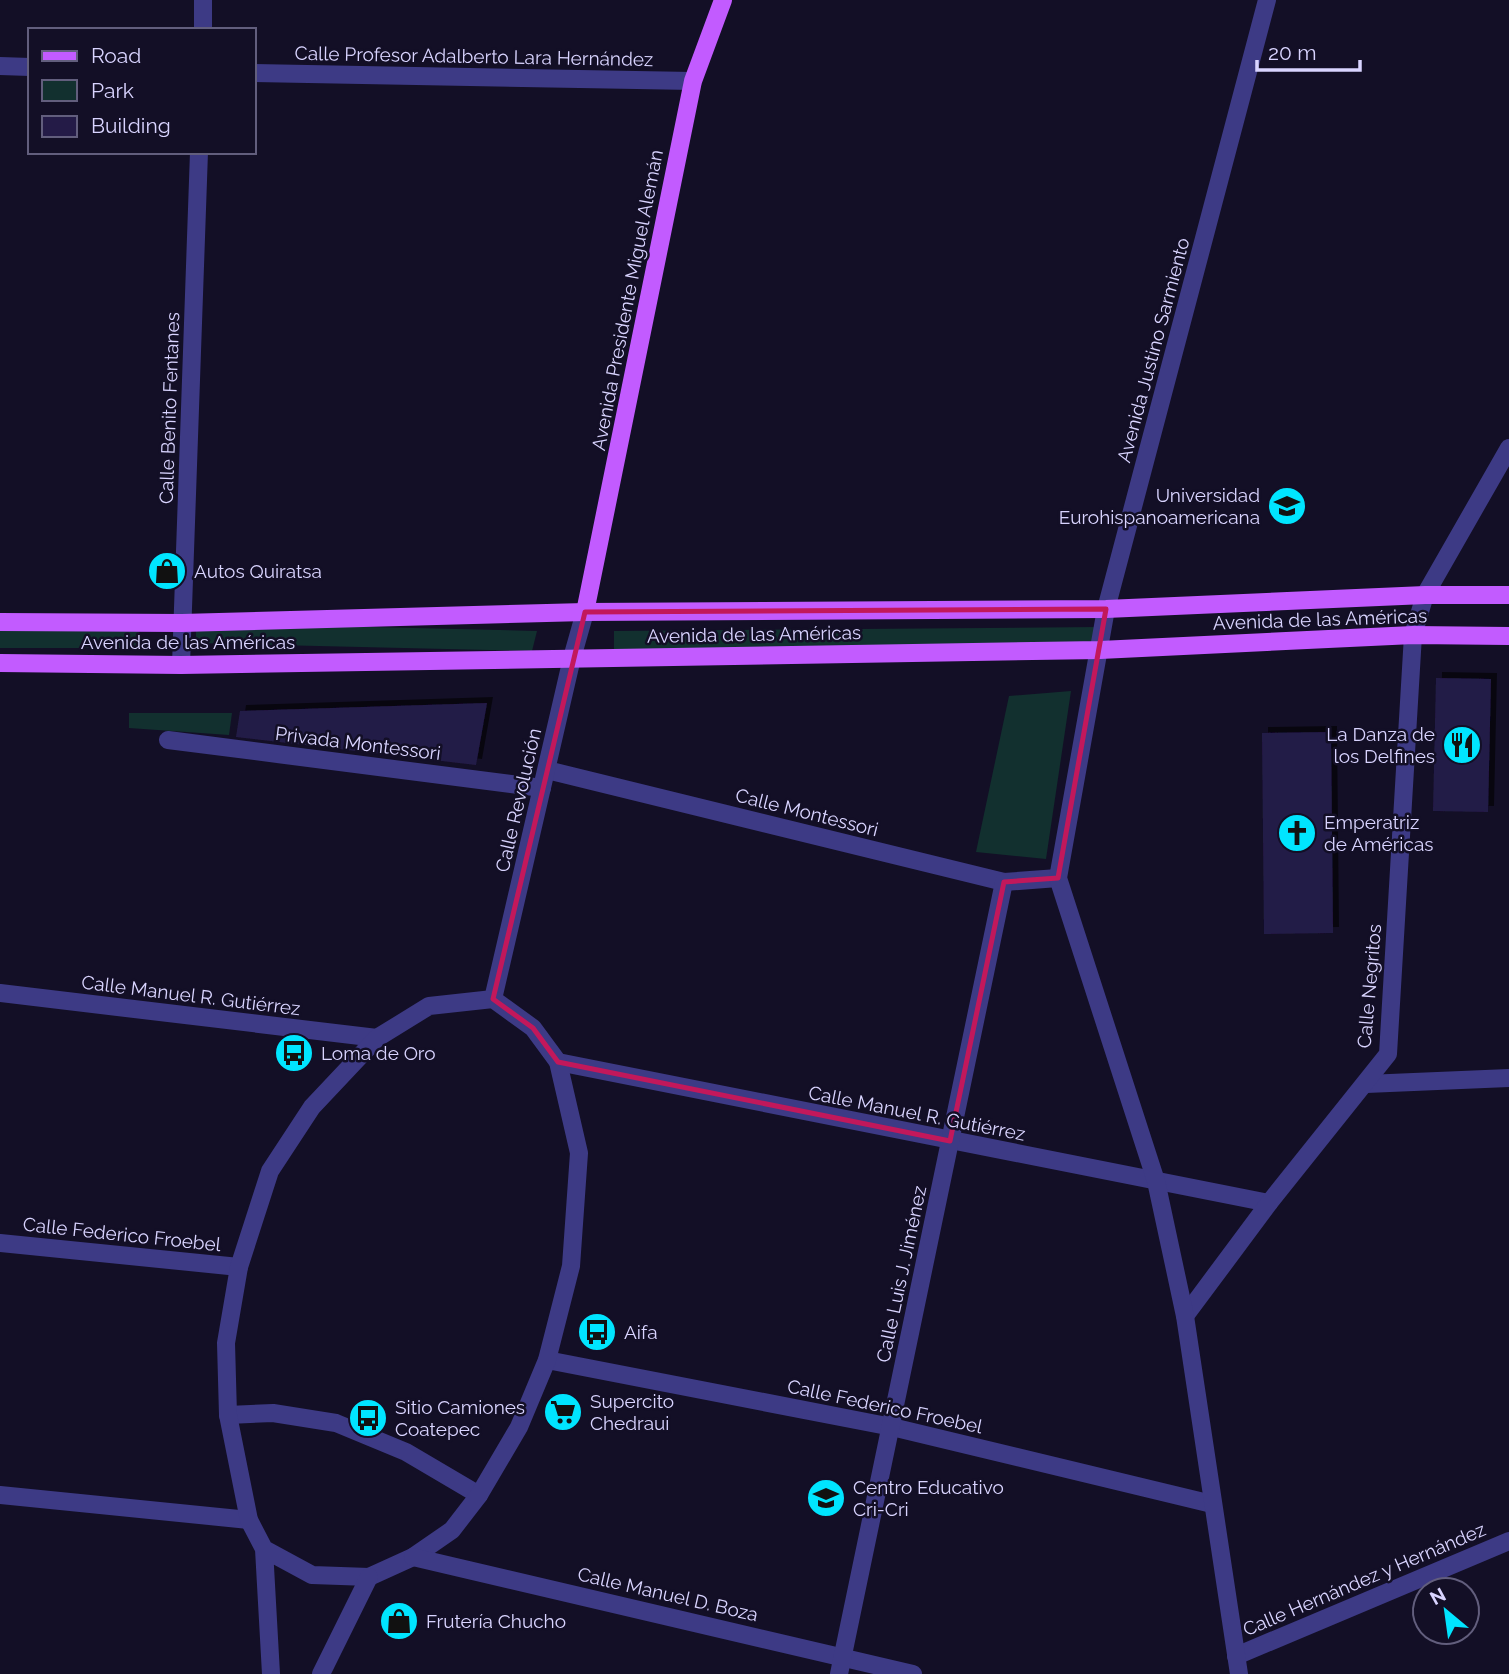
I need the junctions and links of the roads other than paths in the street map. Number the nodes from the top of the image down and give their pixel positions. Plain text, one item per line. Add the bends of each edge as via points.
1 (203, 0) edge
2 (723, 0) edge
3 (1267, 0) edge
4 (203, 28) edge
5 (0, 66) edge
6 (28, 67) edge
7 (256, 73) edge
8 (692, 81) junction
9 (199, 154) edge
10 (1509, 448) edge
11 (1425, 595) junction
12 (1509, 595) edge
13 (1106, 609) junction
14 (584, 612) junction
15 (0, 622) edge
16 (182, 623) junction
17 (1413, 635) junction
18 (1509, 636) edge
19 (1101, 650) junction
20 (572, 658) junction
21 (0, 663) edge
22 (181, 665) junction
23 (168, 740) dead end
24 (544, 779) junction
25 (1058, 878) junction
26 (1004, 882) junction
27 (0, 993) edge
28 (493, 999) junction
29 (377, 1038) junction
30 (558, 1062) junction
31 (1509, 1078) edge
32 (1366, 1084) junction
33 (950, 1141) junction
34 (1156, 1181) junction
35 (1269, 1203) junction
36 (0, 1243) edge
37 (239, 1267) junction
38 (1185, 1316) junction
39 (547, 1360) junction
40 (228, 1415) junction
41 (891, 1427) junction
42 (0, 1495) edge
43 (479, 1495) junction
44 (1212, 1504) junction
45 (249, 1520) junction
46 (1509, 1541) edge
47 (264, 1549) junction
48 (413, 1556) junction
49 (369, 1577) junction
50 (841, 1665) edge
51 (1238, 1665) edge
52 (271, 1674) edge
53 (321, 1674) edge
54 (913, 1674) edge

1 - 4 street
2 - 8 main road, Avenida Presidente Miguel Alemán
3 - 13 street, Avenida Justino Sarmiento
5 - 6 street
7 - 8 street, Calle Profesor Adalberto Lara Hernández
8 - 14 main road, Avenida Presidente Miguel Alemán
9 - 16 street, Calle Benito Fentanes
10 - 11 street, Calle Negritos
11 - 12 main road, Avenida de las Américas
11 - 13 main road, Avenida de las Américas
11 - 17 street, Calle Negritos
13 - 14 main road, Avenida de las Américas
13 - 19 street, Avenida Justino Sarmiento
14 - 16 main road, Avenida de las Américas
14 - 20 street, Calle Revolución
15 - 16 main road, Avenida de las Américas
16 - 22 street, Calle Benito Fentanes
17 - 18 main road, Avenida de las Américas
17 - 19 main road, Avenida de las Américas
17 - 32 street, Calle Negritos via 1388,1054
19 - 20 main road, Avenida de las Américas
19 - 25 street, Avenida Justino Sarmiento
20 - 22 main road, Avenida de las Américas
20 - 24 street, Calle Revolución
21 - 22 main road, Avenida de las Américas
23 - 24 street, Privada Montessori
24 - 26 street, Calle Montessori
24 - 28 street, Calle Revolución
25 - 26 street, Calle Montessori
25 - 34 street
26 - 33 street, Calle Luis J. Jiménez
27 - 29 street, Calle Manuel R. Gutiérrez
28 - 29 street via 429,1006
28 - 30 street via 533,1028
29 - 37 street via 312,1107 270,1171
30 - 33 street, Calle Manuel R. Gutiérrez
30 - 39 street via 579,1153 571,1266
31 - 32 street
32 - 35 street, Calle Negritos
33 - 34 street, Calle Manuel R. Gutiérrez
33 - 41 street, Calle Luis J. Jiménez
34 - 35 street, Calle Manuel R. Gutiérrez
34 - 38 street
35 - 38 street, Calle Negritos
36 - 37 street, Calle Federico Froebel
37 - 40 street via 226,1342
38 - 44 street
39 - 41 street, Calle Federico Froebel
39 - 43 street via 519,1427
40 - 43 street via 273,1413 336,1423 406,1452
40 - 45 street
41 - 44 street, Calle Federico Froebel
41 - 50 street, Calle Luis J. Jiménez
42 - 45 street
43 - 48 street via 452,1530
44 - 51 street
45 - 47 street
46 - 51 street, Calle Hernández y Hernández
47 - 49 street via 312,1575
47 - 52 street
48 - 49 street
48 - 50 street, Calle Manuel D. Boza
49 - 53 street
50 - 54 street, Calle Manuel D. Boza

